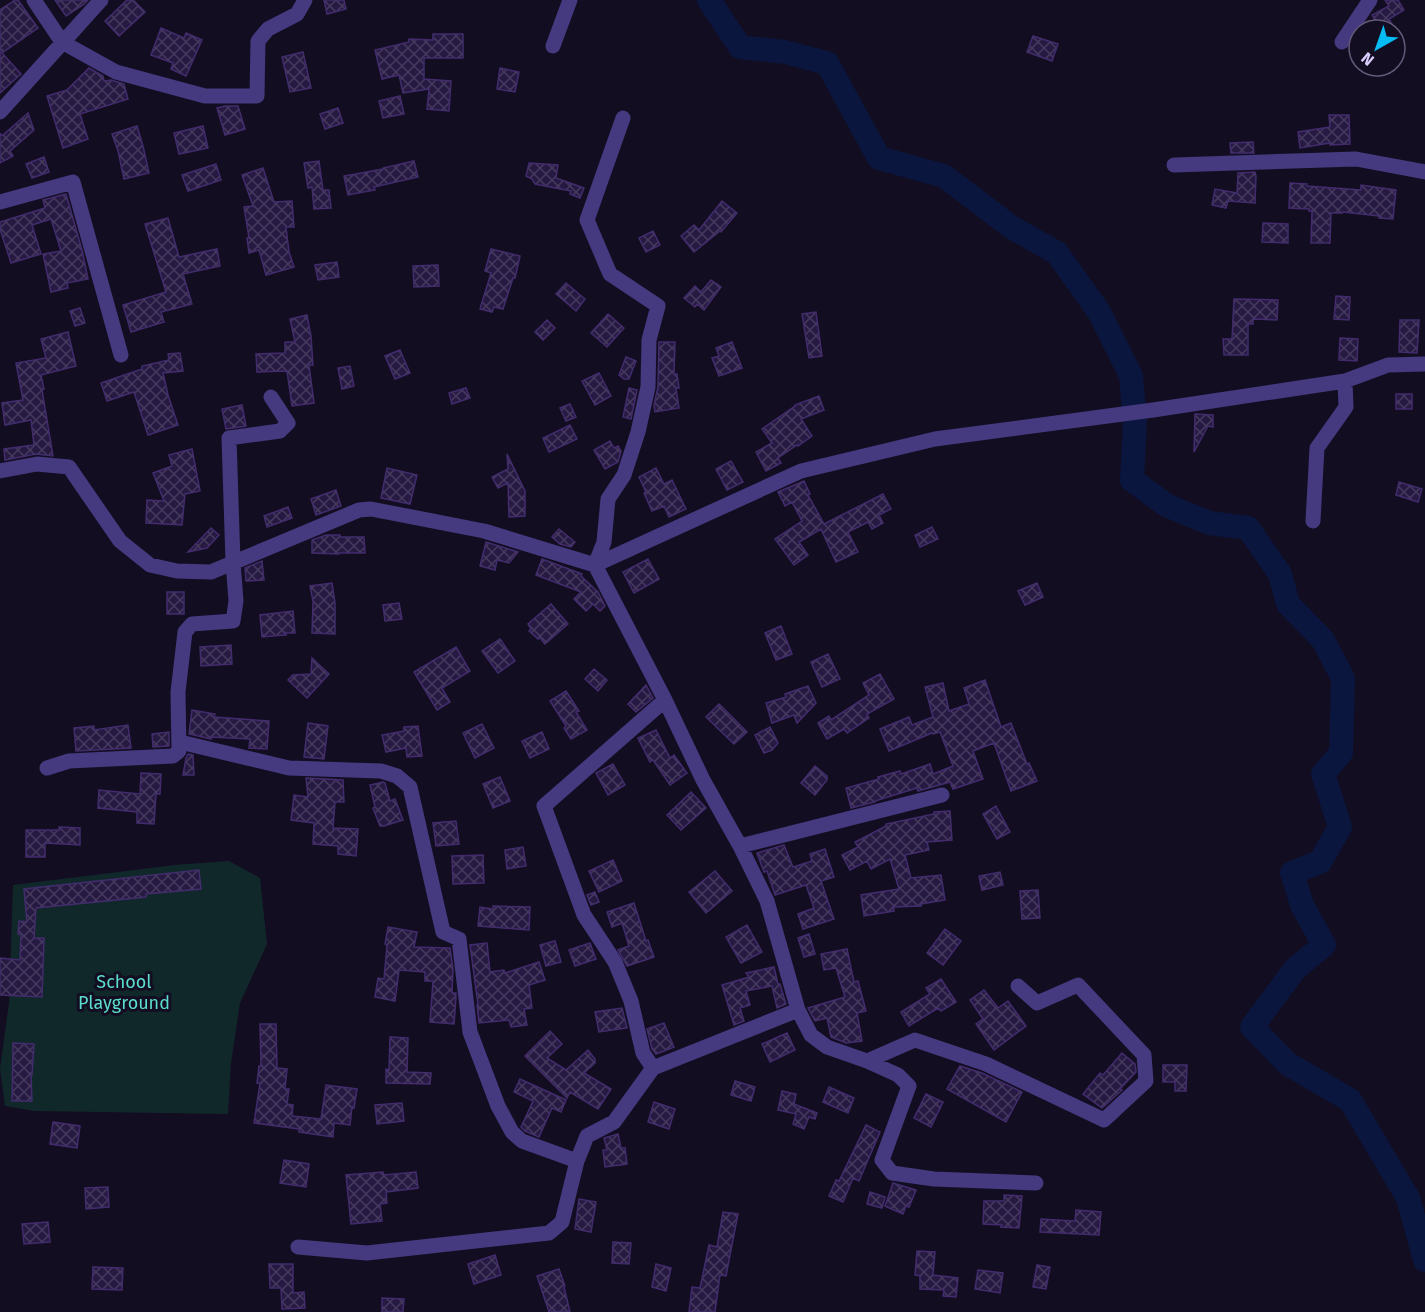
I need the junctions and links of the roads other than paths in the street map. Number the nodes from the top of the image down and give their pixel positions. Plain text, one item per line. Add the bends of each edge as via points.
1 (34, 0) edge
2 (101, 0) edge
3 (305, 0) edge
4 (570, 0) edge
5 (1370, 0) edge
6 (62, 42) junction
7 (1342, 42) dead end
8 (553, 46) dead end
9 (0, 112) edge
10 (623, 118) dead end
11 (1174, 165) dead end
12 (1425, 172) edge
13 (0, 202) edge
14 (122, 355) dead end
15 (1425, 364) edge
16 (1345, 381) junction
17 (271, 397) dead end
18 (0, 471) edge
19 (1313, 521) dead end
20 (233, 562) junction
21 (595, 565) junction
22 (665, 700) junction
23 (180, 742) junction
24 (47, 768) dead end
25 (942, 795) dead end
26 (740, 846) junction
27 (1018, 986) dead end
28 (798, 1010) junction
29 (867, 1060) junction
30 (653, 1068) junction
31 (577, 1161) junction
32 (1036, 1183) dead end
33 (298, 1247) dead end

1 - 6 street
2 - 6 street
3 - 6 street via 297,14 268,29 258,41 256,96 205,96 116,72
4 - 8 street
5 - 7 street
6 - 9 street
10 - 21 street via 587,220 610,274 658,306 649,340 648,387 638,432 624,475 608,499 604,542
11 - 12 street via 1356,159
13 - 14 street via 73,182
15 - 16 street via 1388,365
16 - 19 street via 1346,406 1317,448
16 - 21 street via 935,439 801,471
17 - 20 street via 288,423 280,431 229,438
18 - 20 street via 38,464 69,467 120,541 150,565 211,572
20 - 21 street via 359,510 371,509 484,531
20 - 23 street via 233,621 192,624 185,632 178,692
21 - 22 street
22 - 26 street
22 - 30 street via 544,806 584,915 623,981 643,1053
23 - 24 street via 179,751 172,756 69,761
23 - 31 street via 289,768 381,771 397,776 410,787 443,932 459,939 470,1032 498,1106 512,1132 522,1140
25 - 26 street
26 - 28 street via 767,901
27 - 29 street via 1037,1003 1078,985 1144,1055 1146,1081 1104,1120 986,1064 915,1040
28 - 29 street via 811,1035 827,1047
28 - 30 street
29 - 32 street via 898,1075 909,1086 882,1160 892,1173 934,1179
30 - 31 street via 614,1122 587,1136
31 - 33 street via 562,1222 549,1233 367,1253

